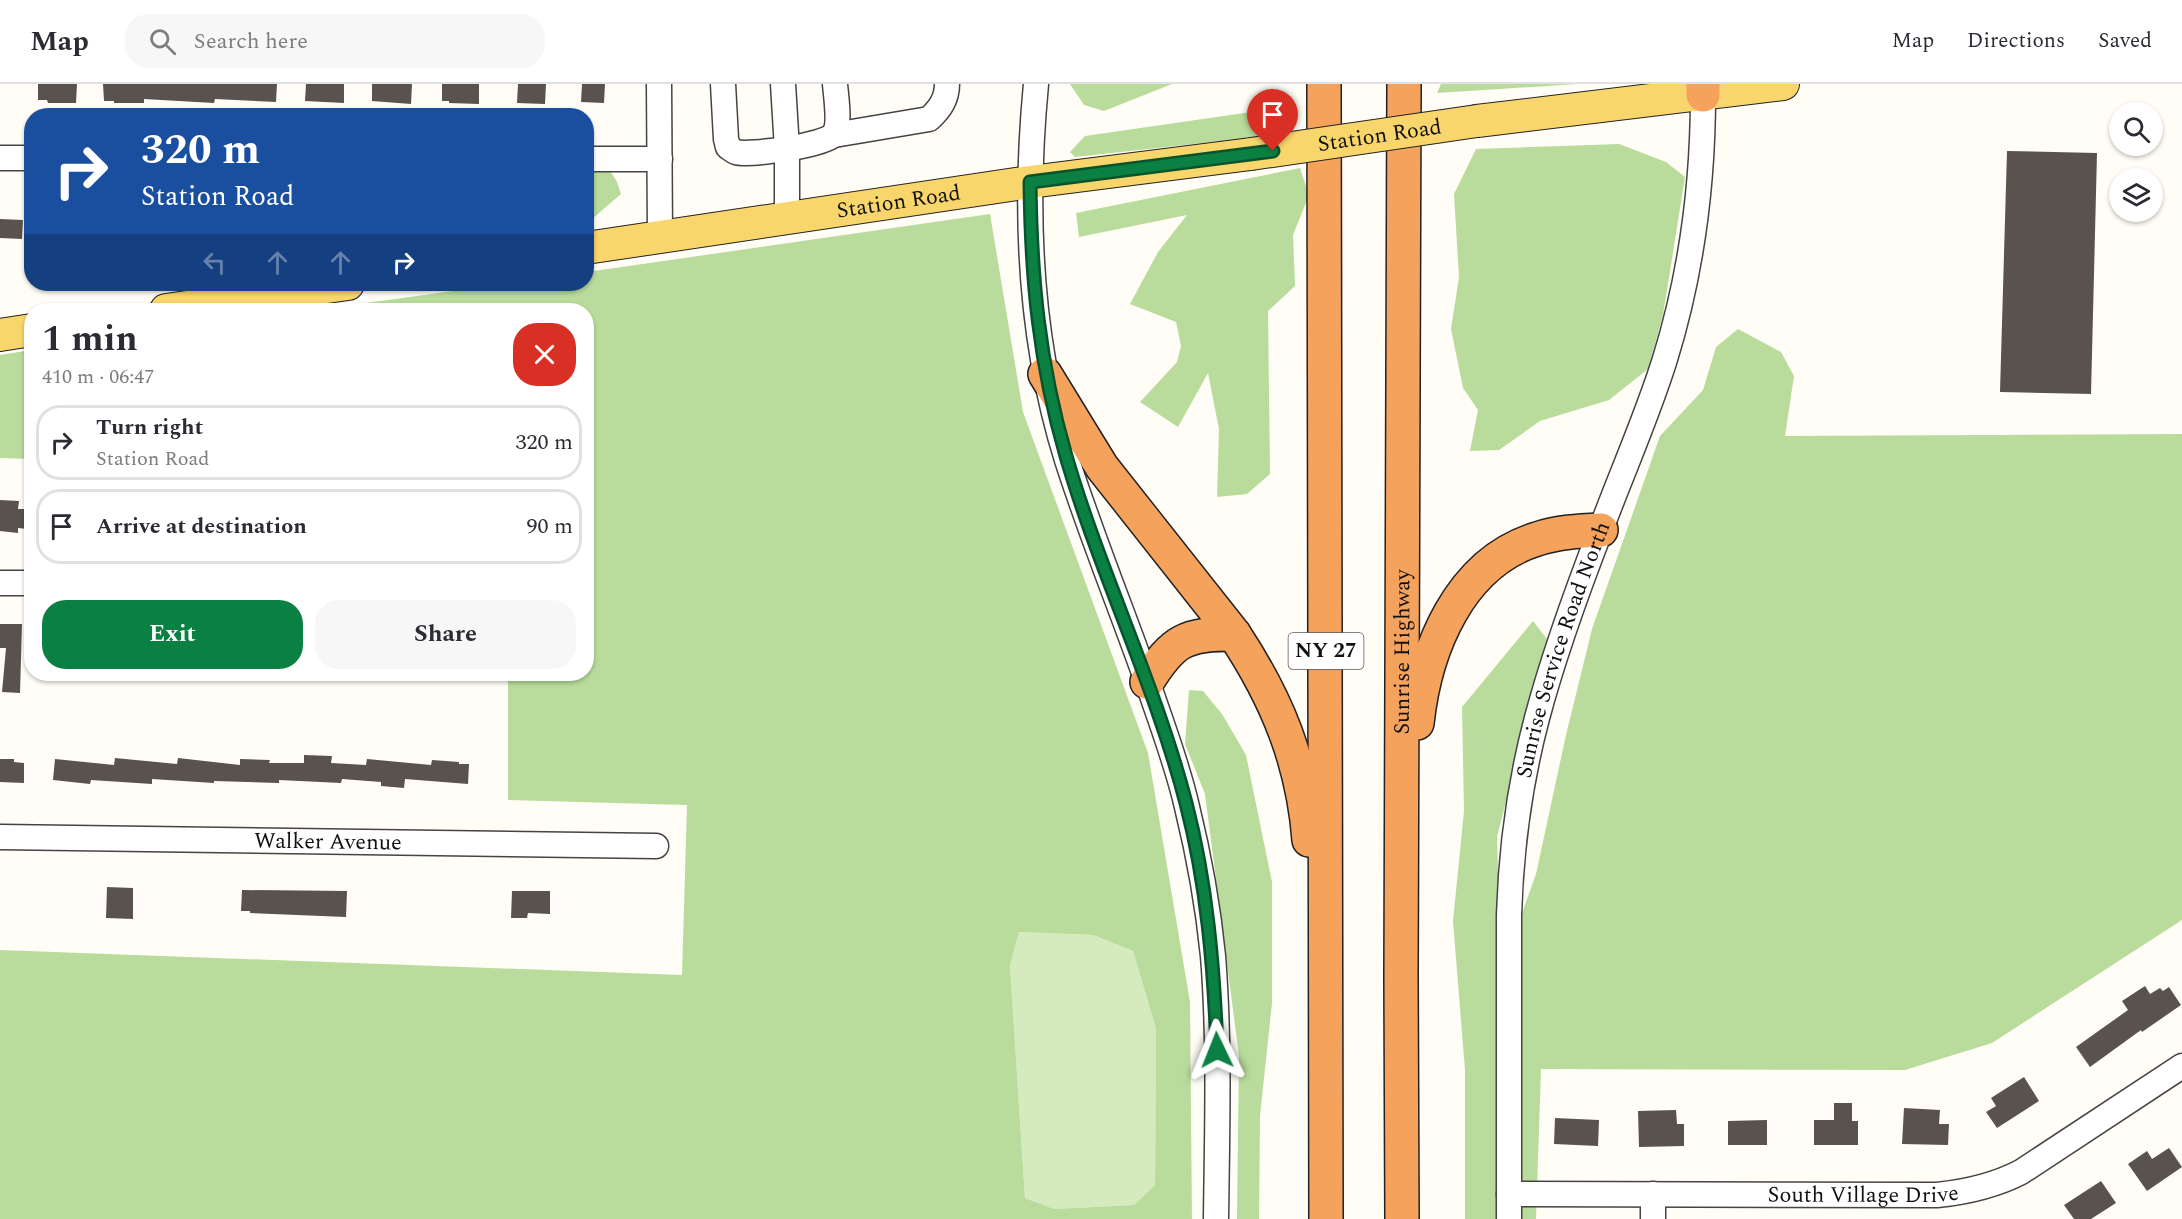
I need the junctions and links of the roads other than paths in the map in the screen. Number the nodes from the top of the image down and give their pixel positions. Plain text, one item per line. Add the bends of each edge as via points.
1 (659, 84) edge
2 (723, 84) edge
3 (783, 84) edge
4 (835, 84) edge
5 (947, 84) edge
6 (1036, 84) edge
7 (1324, 84) edge
8 (1404, 84) edge
9 (1783, 84) edge
10 (1703, 89) edge
11 (834, 135) junction
12 (787, 149) junction
13 (0, 158) edge
14 (24, 158) edge
15 (594, 159) edge
16 (660, 159) junction
17 (1030, 182) junction
18 (787, 218) junction
19 (660, 237) junction
20 (594, 247) edge
21 (299, 291) edge
22 (215, 303) edge
23 (24, 331) edge
24 (0, 335) edge
25 (1046, 374) junction
26 (1601, 530) junction
27 (0, 583) edge
28 (24, 583) edge
29 (1234, 634) junction
30 (1147, 682) junction
31 (0, 837) edge
32 (656, 846) dead end
33 (1401, 977) junction
34 (1326, 1064) junction
35 (2182, 1066) edge
36 (1509, 1194) junction
37 (1653, 1194) junction
38 (1216, 1219) edge
39 (1326, 1219) edge
40 (1402, 1219) edge
41 (1509, 1219) edge
42 (1653, 1219) edge

1 - 16 street
2 - 12 street via 728,147 737,153
3 - 12 street
4 - 11 street
5 - 11 street via 947,94 929,119
6 - 17 street
7 - 34 highway, NY 27
8 - 33 highway, Sunrise Highway
9 - 10 main road, Station Road
10 - 17 main road, Station Road, bridge
10 - 26 street, Sunrise Service Road North via 1698,189 1675,322
11 - 12 street
12 - 18 street
13 - 14 street
15 - 16 street
16 - 19 street
17 - 18 main road, Station Road
17 - 25 street via 1034,288
18 - 19 main road, Station Road
19 - 20 main road, Station Road
21 - 22 main road
23 - 24 main road
25 - 29 highway via 1102,467
25 - 30 street via 1066,457
26 - 33 highway via 1537,539 1491,564 1473,580 1436,641 1417,721
26 - 36 street, Sunrise Service Road North via 1536,719 1516,825 1509,915
27 - 28 street
29 - 30 highway via 1185,639 1161,660
29 - 34 highway via 1282,721 1301,780 1310,850 1310,926
30 - 38 street via 1186,804 1206,901 1213,956 1218,1069
31 - 32 street, Walker Avenue
33 - 40 highway, Sunrise Highway
34 - 39 highway, NY 27
35 - 37 street, South Village Drive via 2039,1161 1981,1188 1937,1195
36 - 37 street, South Village Drive
36 - 41 street, Sunrise Service Road North
37 - 42 street

